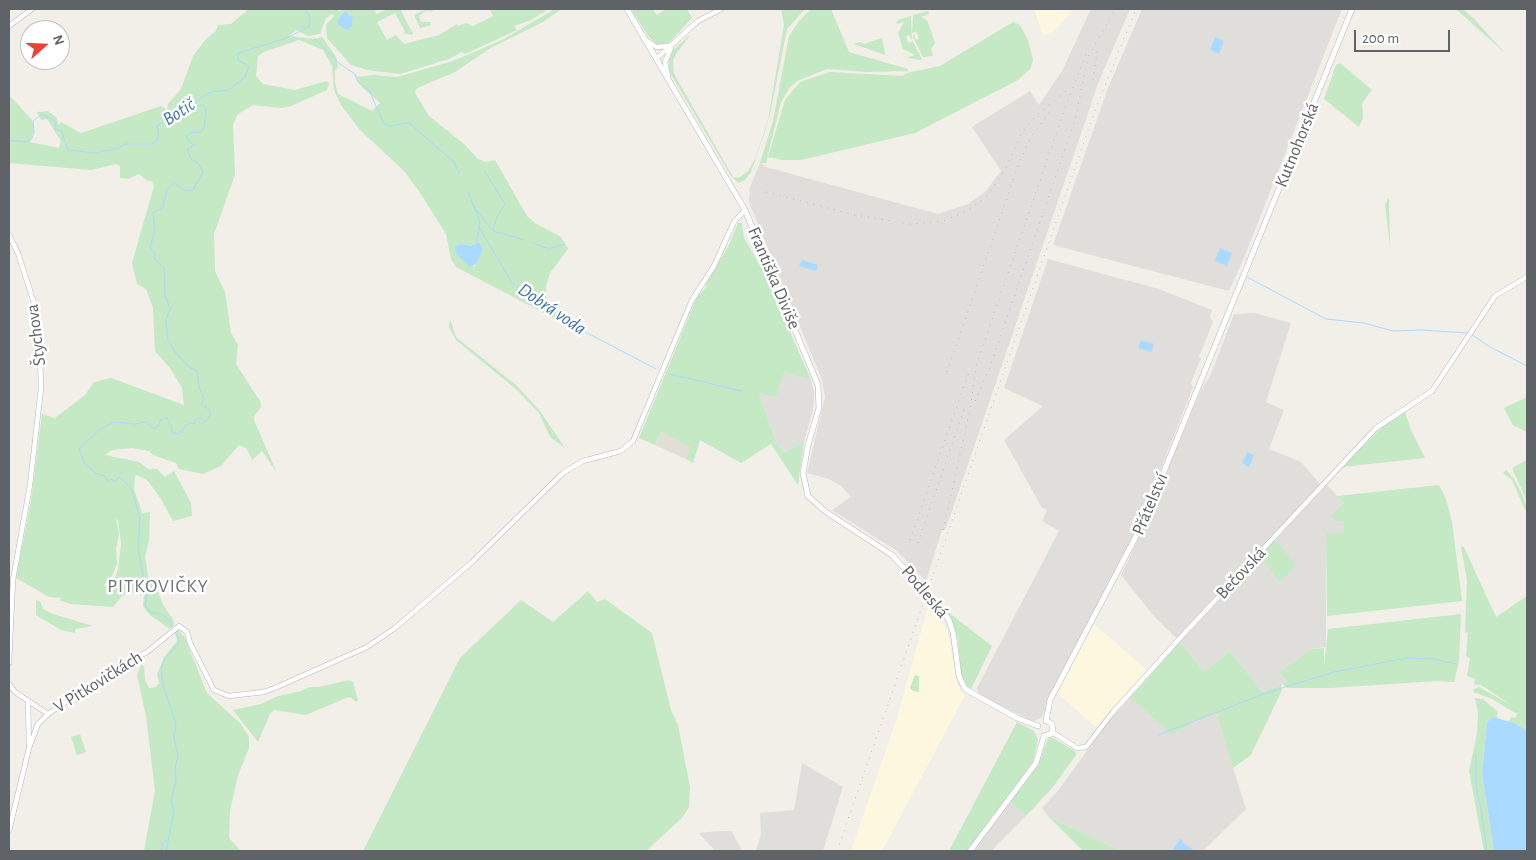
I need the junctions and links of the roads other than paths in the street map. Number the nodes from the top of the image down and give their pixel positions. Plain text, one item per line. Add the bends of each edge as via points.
1 (32, 9) edge
2 (627, 9) edge
3 (721, 9) edge
4 (1352, 9) edge
5 (9, 26) edge
6 (646, 40) junction
7 (673, 44) junction
8 (657, 58) junction
9 (671, 83) junction
10 (745, 210) junction
11 (9, 235) edge
12 (1527, 278) edge
13 (1242, 281) joint
14 (805, 488) joint
15 (9, 663) edge
16 (9, 684) edge
17 (28, 700) junction
18 (48, 714) junction
19 (1046, 720) junction
20 (1038, 726) junction
21 (1052, 732) junction
22 (1044, 736) junction
23 (29, 748) junction
24 (9, 831) edge
25 (970, 851) edge

1 - 5 street
2 - 6 main road, Františka Diviše
3 - 7 street via 698,21
4 - 13 main road, Kutnohorská
6 - 7 street via 656,46
6 - 8 main road, Františka Diviše
7 - 8 street
7 - 9 street via 665,62
8 - 9 main road, Františka Diviše
9 - 10 main road, Františka Diviše
10 - 14 main road, Františka Diviše via 818,389 819,408 804,464
10 - 18 street, V Pitkovičkách via 734,222 714,266 692,300 634,441 621,451 583,461 563,473 491,545 395,628 367,647 277,687 264,692 229,696 216,691 209,683 187,632 175,628 147,652 116,668
11 - 15 street, Štychova via 24,271 37,323 41,388 13,580
12 - 21 street, Bečovská via 1496,296 1432,391 1376,428 1082,749
13 - 19 main road, Přátelství via 1143,523 1050,700
14 - 20 main road, Podleská via 815,504 899,561 942,609 953,632 959,676 965,689
16 - 17 street
17 - 18 street
17 - 23 street
18 - 23 street, V Pitkovičkách via 38,724
19 - 20 main road
19 - 21 main road via 1052,724
20 - 22 main road
21 - 22 main road
22 - 25 main road via 1036,762
23 - 24 street

